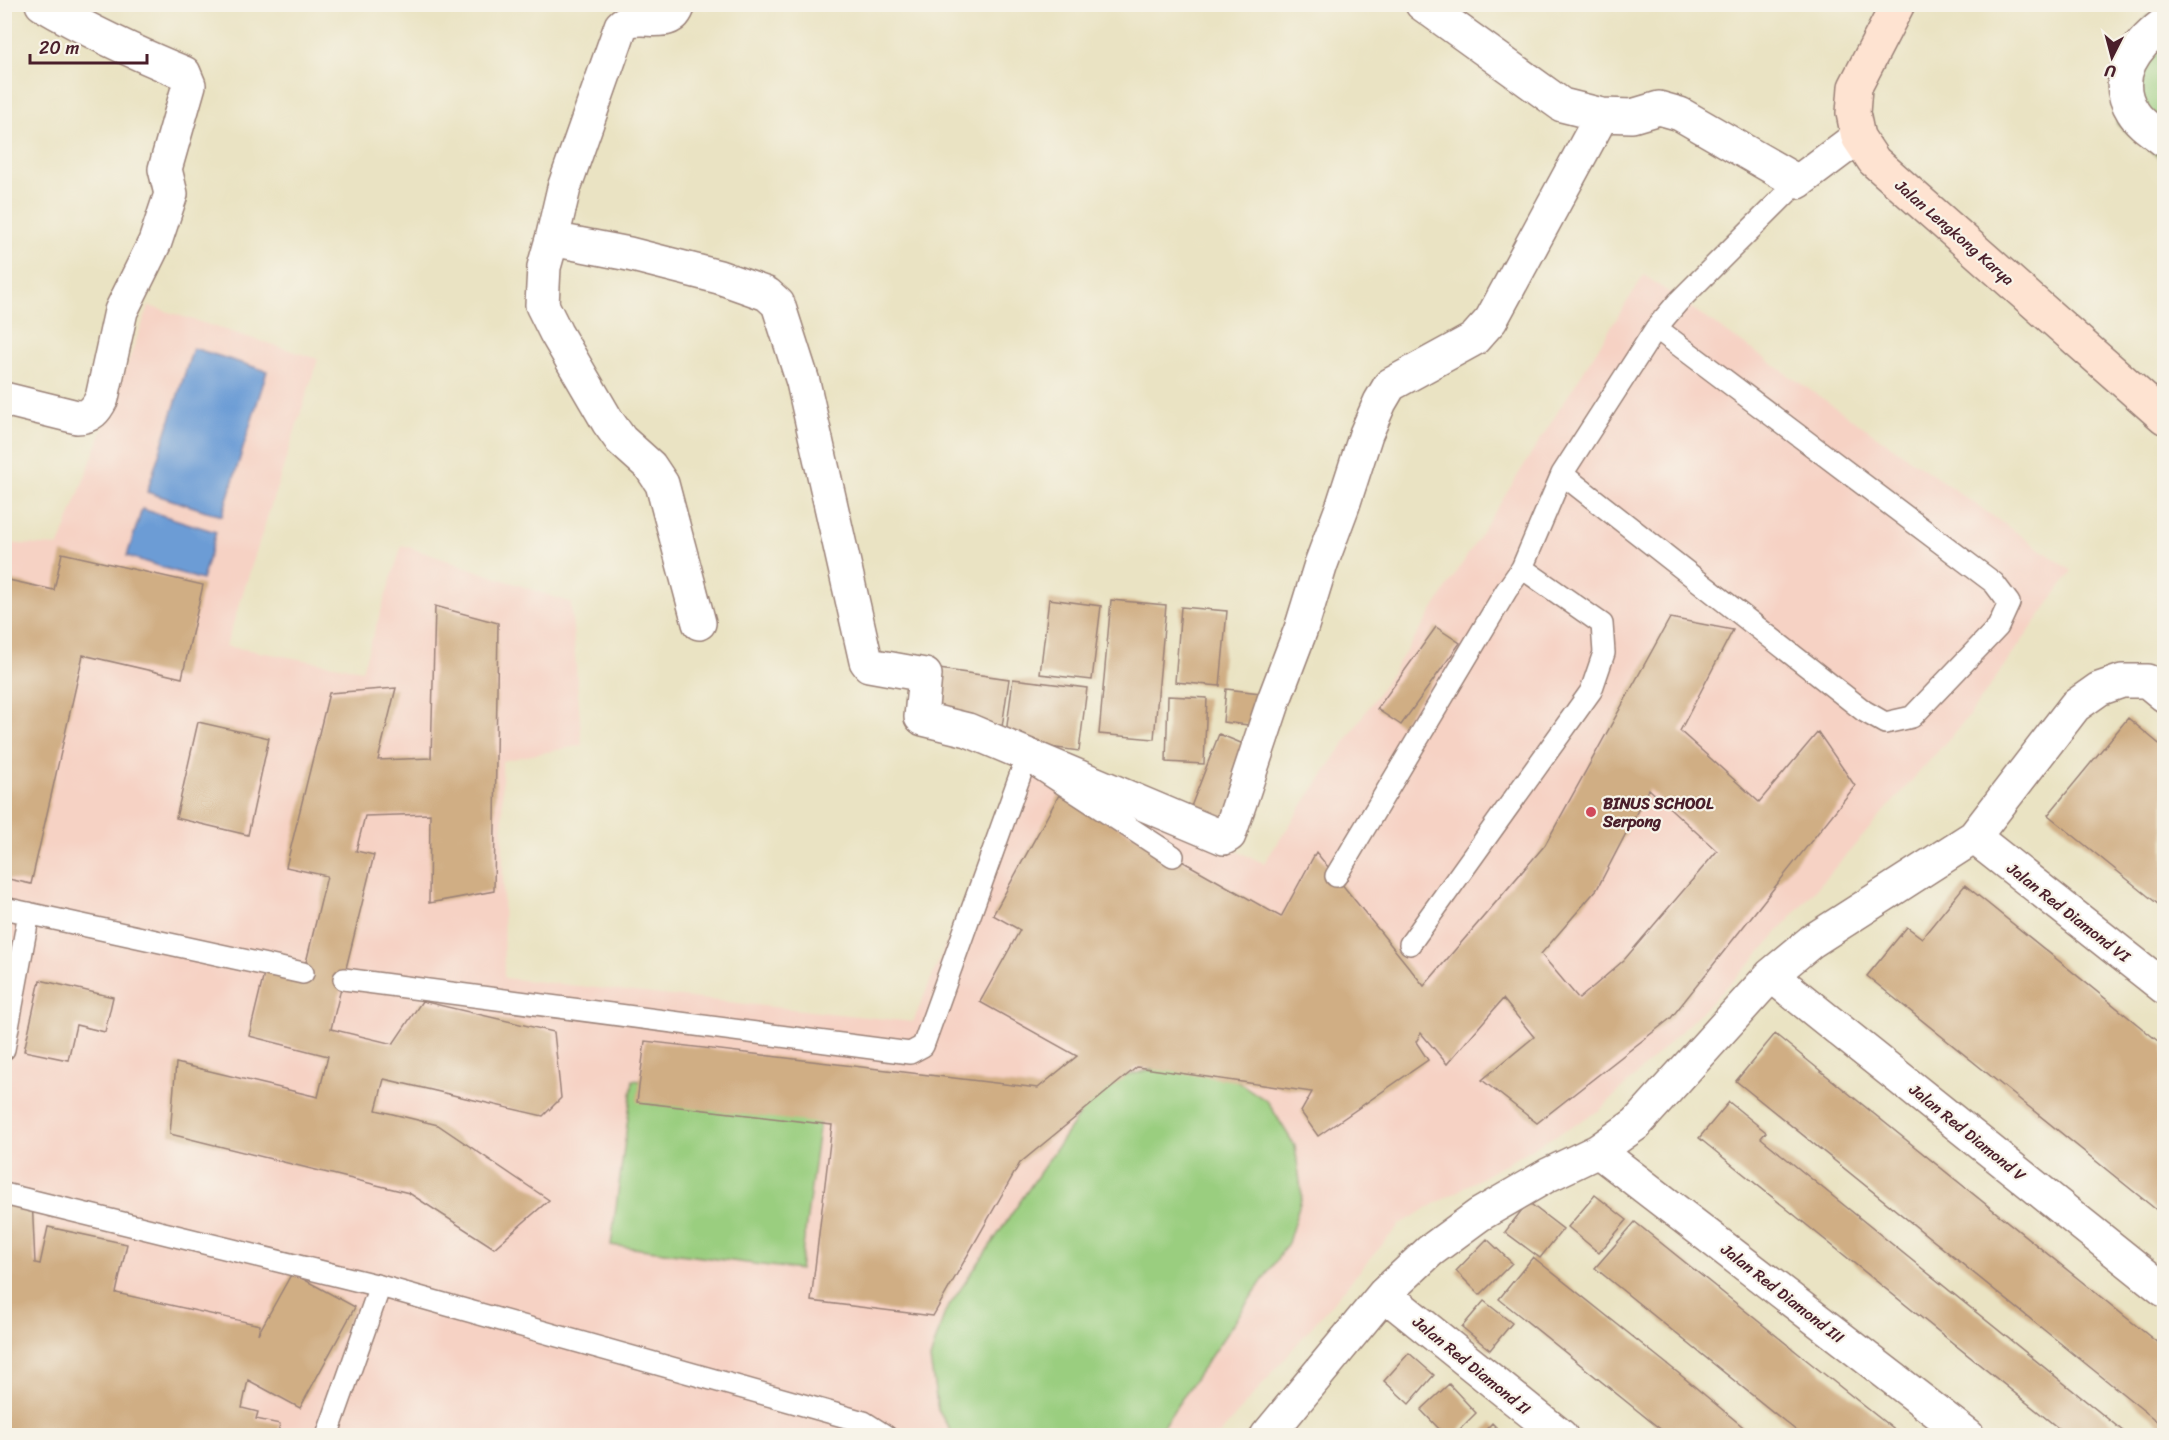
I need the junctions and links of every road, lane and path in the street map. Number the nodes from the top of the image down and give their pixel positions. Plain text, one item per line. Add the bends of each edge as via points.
1 (42, 4) edge
2 (679, 4) edge
3 (1422, 4) edge
4 (1898, 4) edge
5 (2164, 24) edge
6 (1602, 115) junction
7 (1858, 137) junction
8 (2164, 140) edge
9 (1788, 191) junction
10 (552, 240) junction
11 (1656, 328) junction
12 (4, 399) edge
13 (2164, 417) edge
14 (1562, 474) junction
15 (1522, 568) junction
16 (699, 623) dead end
17 (2164, 695) edge
18 (1974, 837) junction
19 (1173, 856) dead end
20 (1336, 876) dead end
21 (4, 908) edge
22 (29, 913) junction
23 (1410, 944) dead end
24 (303, 973) dead end
25 (1770, 975) junction
26 (344, 980) dead end
27 (2164, 987) edge
28 (4, 1049) edge
29 (1598, 1151) junction
30 (4, 1194) edge
31 (380, 1286) junction
32 (2164, 1290) edge
33 (1384, 1294) junction
34 (327, 1436) edge
35 (886, 1436) edge
36 (1267, 1436) edge
37 (1561, 1436) edge
38 (1968, 1436) edge

1 - 12 street via 81,27 184,73 189,85 165,169 171,194 155,242 121,311 97,408 85,417 77,417
2 - 10 street via 673,17 666,20 632,20 621,26 564,188
3 - 6 street via 1562,105
4 - 7 street, Jalan Lengkong Karya via 1855,87 1853,113
5 - 8 street via 2128,62 2124,81 2132,111
6 - 9 street via 1632,116 1659,108 1680,114
6 - 10 street via 1491,320 1474,339 1390,385 1380,402 1224,838 969,730 923,719 925,675 868,665 866,661 803,382 778,304 767,294 719,277
7 - 9 street
7 - 13 street, Jalan Lengkong Karya via 1874,161
9 - 11 lane
10 - 16 street via 544,267 542,305 608,422 662,484
11 - 14 lane
11 - 14 lane via 1994,584 2009,603 1998,627 1912,717 1886,723 1864,711
14 - 15 lane
15 - 20 lane
15 - 23 lane via 1602,624 1604,653 1591,691
17 - 18 street via 2147,681 2122,681 2098,689 2075,706
18 - 25 street via 1812,941
18 - 27 street, Jalan Red Diamond VI
19 - 26 lane via 1034,765 1028,765 1022,770 923,1046 910,1053
21 - 22 lane
22 - 24 lane
22 - 28 lane
25 - 29 street via 1636,1125
25 - 32 street, Jalan Red Diamond V
29 - 33 street via 1479,1215 1430,1251
29 - 38 street, Jalan Red Diamond III
30 - 31 lane
31 - 34 lane
31 - 35 lane via 864,1422
33 - 36 street
33 - 37 street, Jalan Red Diamond II

